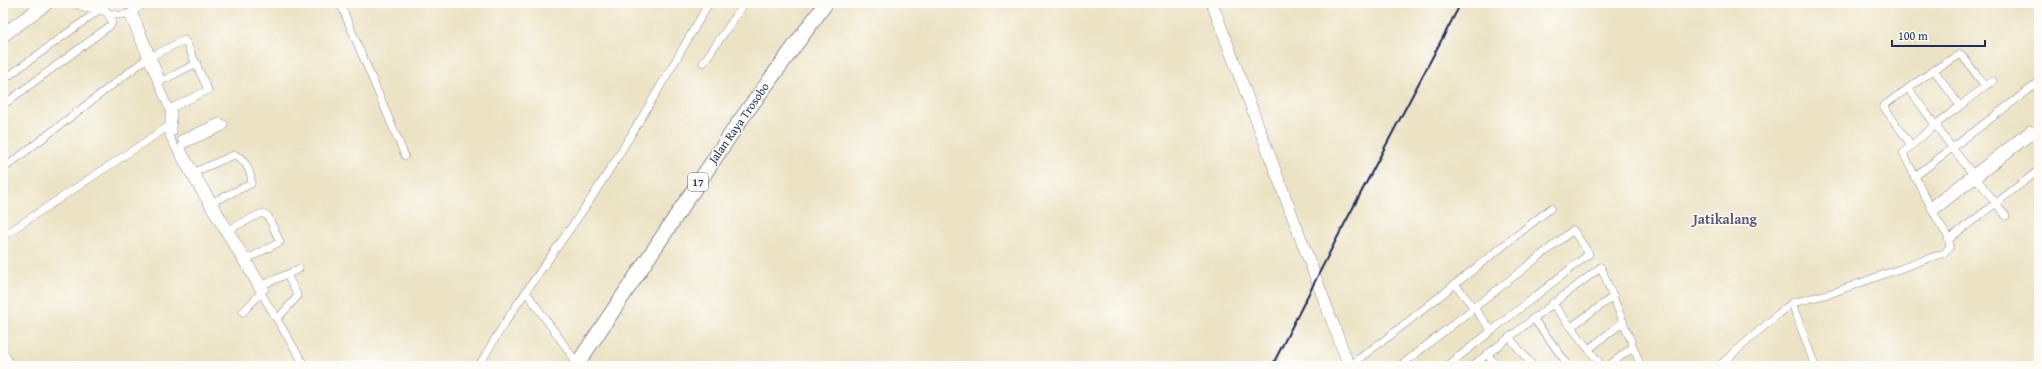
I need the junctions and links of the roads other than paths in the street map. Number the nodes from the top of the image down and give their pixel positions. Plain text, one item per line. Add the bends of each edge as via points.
1 (42, 3) edge
2 (52, 3) edge
3 (146, 3) edge
4 (340, 3) edge
5 (709, 3) edge
6 (745, 3) edge
7 (826, 3) edge
8 (833, 3) edge
9 (1212, 3) edge
10 (77, 4) edge
11 (98, 7) edge
12 (35, 11) junction
13 (124, 14) junction
14 (3, 31) edge
15 (3, 39) edge
16 (148, 58) junction
17 (703, 63) dead end
18 (197, 64) junction
19 (1934, 70) junction
20 (3, 80) edge
21 (162, 81) junction
22 (1993, 81) dead end
23 (2039, 82) edge
24 (1985, 86) junction
25 (1908, 88) junction
26 (3, 105) edge
27 (1960, 106) junction
28 (171, 108) junction
29 (1935, 125) junction
30 (170, 130) junction
31 (1911, 145) junction
32 (181, 147) junction
33 (1953, 149) junction
34 (405, 156) dead end
35 (3, 169) edge
36 (2039, 170) edge
37 (192, 174) junction
38 (1973, 175) junction
39 (1914, 177) junction
40 (212, 202) junction
41 (1995, 202) junction
42 (1551, 208) dead end
43 (1932, 209) junction
44 (2006, 216) dead end
45 (226, 230) junction
46 (3, 236) edge
47 (1949, 239) junction
48 (247, 259) junction
49 (299, 269) dead end
50 (287, 275) junction
51 (1456, 284) junction
52 (261, 288) junction
53 (526, 292) junction
54 (1614, 296) junction
55 (1552, 303) junction
56 (1792, 303) junction
57 (1473, 307) junction
58 (243, 312) dead end
59 (279, 318) junction
60 (1533, 318) junction
61 (1623, 322) junction
62 (1571, 327) junction
63 (1492, 331) junction
64 (1509, 337) junction
65 (1633, 347) junction
66 (1589, 349) junction
67 (3, 352) edge
68 (1488, 354) junction
69 (580, 365) edge
70 (1353, 365) edge
71 (12, 366) edge
72 (305, 366) edge
73 (479, 366) edge
74 (1400, 366) edge
75 (1447, 366) edge
76 (1472, 366) edge
77 (1497, 366) edge
78 (1533, 366) edge
79 (1569, 366) edge
80 (1602, 366) edge
81 (1608, 366) edge
82 (1641, 366) edge
83 (1720, 366) edge
84 (1815, 366) edge

1 - 12 street
2 - 12 street
3 - 13 street
4 - 34 street
5 - 53 street via 590,199
6 - 17 street
7 - 69 highway, Jalan Raya Trosobo / 17 via 739,122
8 - 69 highway, Jalan Raya Trosobo / 17
9 - 70 main road
10 - 11 street via 87,9
11 - 13 street
11 - 20 street
11 - 26 street via 112,22 111,25
12 - 14 street
12 - 15 street
13 - 16 street
16 - 18 street via 184,40
16 - 21 street
16 - 28 street
16 - 35 street
18 - 21 street
18 - 28 street via 208,90
19 - 24 street via 1961,54
19 - 25 street
19 - 27 street
21 - 28 street
22 - 24 street
23 - 33 street
24 - 27 street
25 - 29 street
25 - 31 street via 1882,107
27 - 29 street
28 - 30 street
29 - 31 street
29 - 33 street
30 - 32 street
30 - 32 street via 169,136
30 - 46 street
31 - 39 street via 1903,154
32 - 32 street via 219,122 224,124 221,128
32 - 37 street
33 - 38 street
33 - 39 street
36 - 41 street
37 - 40 street
37 - 40 street via 234,156 239,156 243,160 252,179 251,184
37 - 45 street
38 - 38 street via 2030,128 2035,133
38 - 41 street
38 - 43 street
39 - 43 street
40 - 45 street
41 - 44 street
41 - 47 street
42 - 51 street
43 - 47 street
45 - 48 street
45 - 48 street via 262,213 268,216 280,242
45 - 52 street
47 - 56 street via 1950,247 1944,253 1839,291
48 - 52 street
49 - 50 street
50 - 52 street
50 - 59 street via 297,297
51 - 57 street
51 - 70 street
52 - 58 street
52 - 59 street
53 - 69 street
53 - 73 street
54 - 55 street via 1600,267
54 - 61 street
54 - 62 street
55 - 60 street
55 - 62 street
56 - 83 street
56 - 84 street
57 - 63 street
57 - 63 street via 1573,230 1589,254
57 - 74 street
59 - 72 street
60 - 64 street
60 - 79 street
61 - 65 street
61 - 66 street
62 - 66 street
63 - 75 street
64 - 68 street
64 - 78 street
65 - 81 street
65 - 82 street
66 - 80 street
67 - 71 street
68 - 76 street
68 - 77 street

